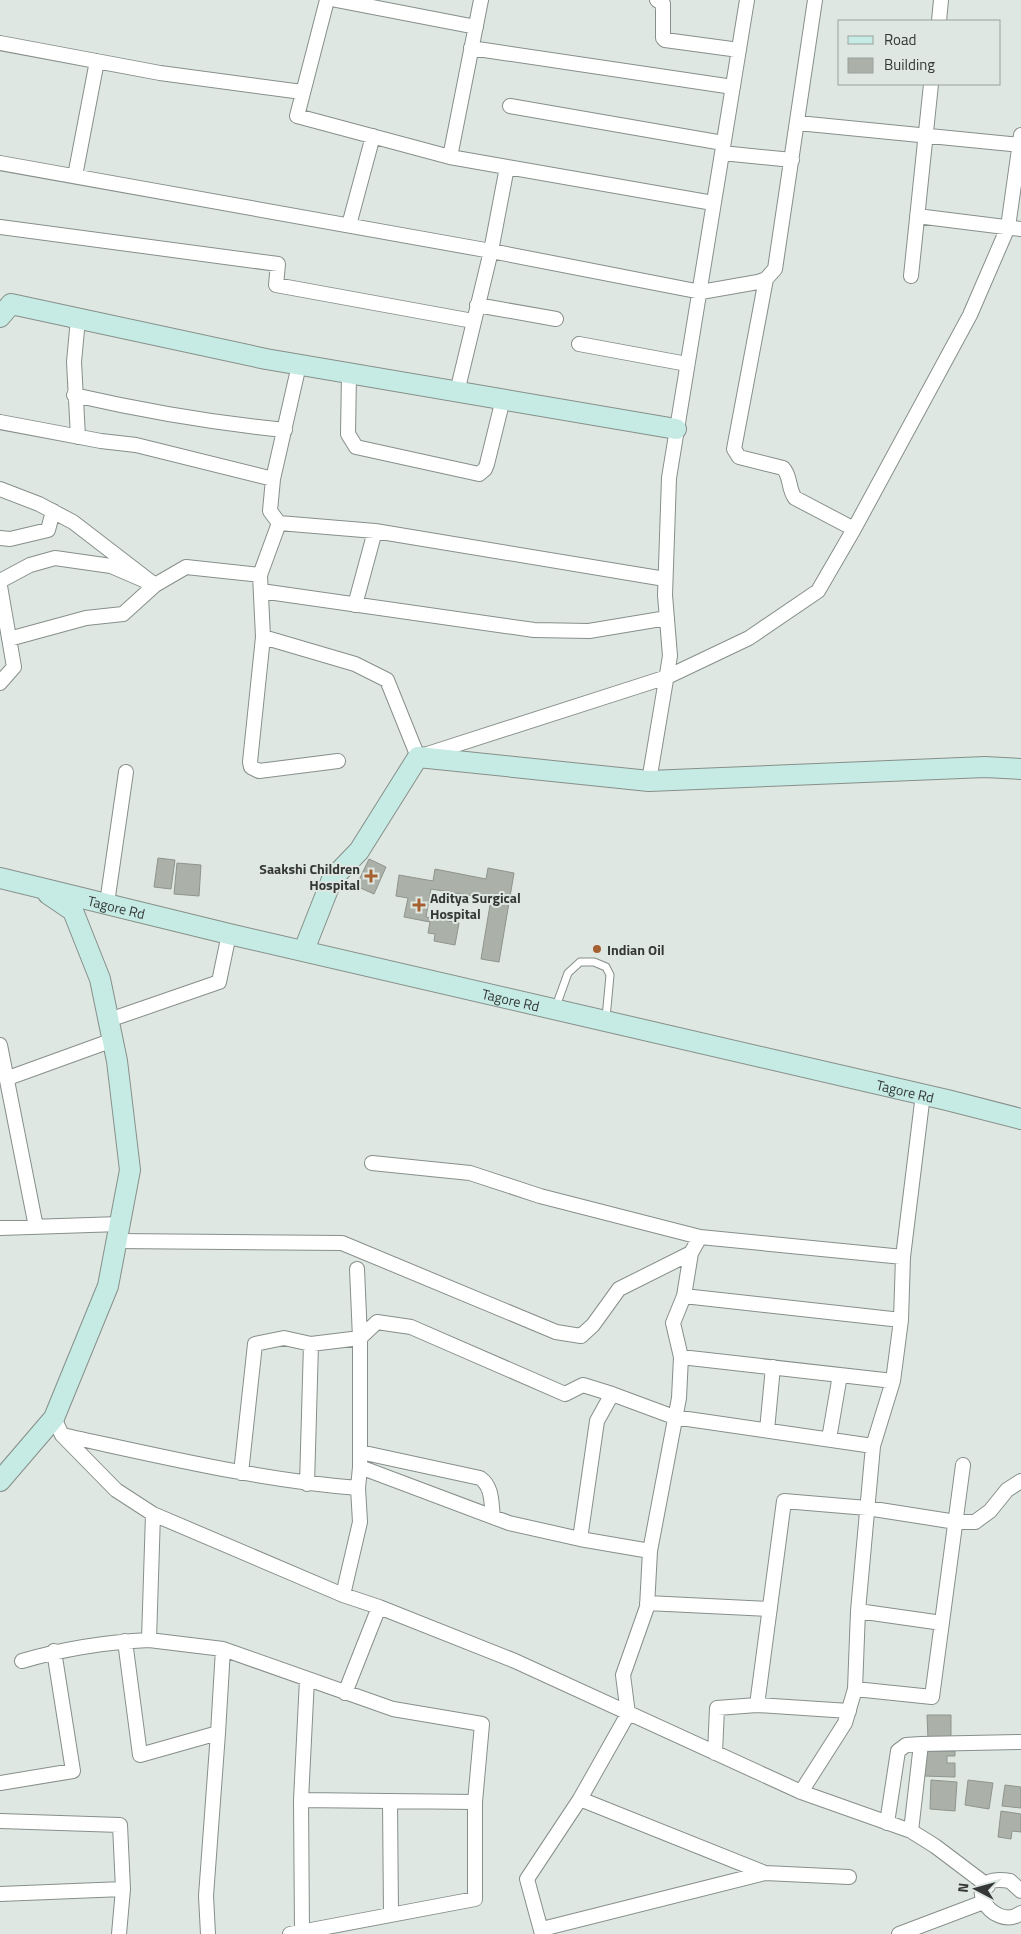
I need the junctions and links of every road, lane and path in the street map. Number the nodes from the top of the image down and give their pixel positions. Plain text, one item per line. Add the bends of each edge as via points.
1 (327, 0) edge
2 (336, 0) edge
3 (481, 0) edge
4 (657, 0) edge
5 (748, 0) edge
6 (815, 0) edge
7 (941, 0) edge
8 (938, 20) edge
9 (476, 27) junction
10 (0, 43) edge
11 (471, 48) junction
12 (739, 50) junction
13 (97, 61) junction
14 (932, 85) edge
15 (733, 87) junction
16 (302, 92) junction
17 (510, 106) dead end
18 (798, 123) junction
19 (373, 136) junction
20 (926, 136) junction
21 (1020, 140) edge
22 (723, 148) junction
23 (450, 157) junction
24 (792, 160) junction
25 (0, 163) edge
26 (507, 167) junction
27 (75, 176) junction
28 (713, 203) junction
29 (917, 216) junction
30 (348, 225) junction
31 (0, 228) edge
32 (1014, 228) edge
33 (491, 251) junction
34 (911, 276) dead end
35 (766, 279) junction
36 (701, 292) junction
37 (477, 305) junction
38 (0, 317) edge
39 (78, 318) junction
40 (556, 319) dead end
41 (473, 321) junction
42 (579, 344) dead end
43 (687, 364) junction
44 (299, 365) junction
45 (349, 374) junction
46 (458, 392) junction
47 (74, 395) junction
48 (503, 400) junction
49 (0, 422) edge
50 (676, 429) junction
51 (285, 430) junction
52 (78, 437) junction
53 (273, 479) junction
54 (0, 489) edge
55 (53, 511) junction
56 (279, 523) junction
57 (854, 530) junction
58 (375, 531) junction
59 (0, 538) edge
60 (260, 574) junction
61 (665, 579) junction
62 (0, 580) edge
63 (155, 585) junction
64 (0, 586) edge
65 (260, 591) junction
66 (355, 605) junction
67 (667, 618) junction
68 (262, 637) junction
69 (9, 639) junction
70 (666, 677) junction
71 (0, 684) edge
72 (418, 756) junction
73 (338, 761) dead end
74 (1021, 769) edge
75 (126, 772) dead end
76 (649, 781) junction
77 (0, 878) edge
78 (36, 886) junction
79 (107, 903) junction
80 (229, 934) junction
81 (304, 950) junction
82 (555, 1009) junction
83 (109, 1020) junction
84 (605, 1021) junction
85 (113, 1040) junction
86 (1, 1052) edge
87 (8, 1078) junction
88 (923, 1094) junction
89 (1021, 1119) edge
90 (372, 1163) dead end
91 (36, 1226) junction
92 (0, 1228) edge
93 (118, 1233) junction
94 (700, 1238) junction
95 (691, 1253) junction
96 (902, 1257) junction
97 (357, 1269) dead end
98 (684, 1296) junction
99 (901, 1320) junction
100 (360, 1338) junction
101 (311, 1344) junction
102 (680, 1357) junction
103 (773, 1368) junction
104 (840, 1375) junction
105 (893, 1381) junction
106 (612, 1394) junction
107 (674, 1417) junction
108 (58, 1426) junction
109 (767, 1430) junction
110 (829, 1439) junction
111 (873, 1446) junction
112 (360, 1452) junction
113 (962, 1465) dead end
114 (360, 1467) junction
115 (241, 1473) junction
116 (0, 1481) edge
117 (1021, 1481) edge
118 (308, 1484) junction
119 (358, 1488) junction
120 (867, 1508) junction
121 (153, 1514) junction
122 (493, 1518) junction
123 (956, 1522) junction
124 (580, 1539) junction
125 (650, 1551) junction
126 (343, 1595) junction
127 (646, 1603) junction
128 (379, 1607) junction
129 (770, 1609) junction
130 (858, 1611) junction
131 (942, 1623) junction
132 (148, 1640) junction
133 (125, 1641) junction
134 (223, 1649) junction
135 (54, 1651) junction
136 (22, 1661) dead end
137 (307, 1679) junction
138 (855, 1689) junction
139 (345, 1693) junction
140 (757, 1705) junction
141 (848, 1711) junction
142 (628, 1714) junction
143 (218, 1733) junction
144 (1021, 1742) edge
145 (921, 1744) junction
146 (715, 1753) junction
147 (0, 1783) edge
148 (801, 1792) junction
149 (580, 1799) junction
150 (301, 1800) junction
151 (390, 1801) junction
152 (475, 1802) junction
153 (0, 1821) edge
154 (887, 1823) junction
155 (911, 1831) junction
156 (765, 1873) junction
157 (849, 1877) dead end
158 (1019, 1885) edge
159 (988, 1886) junction
160 (123, 1889) junction
161 (0, 1894) edge
162 (981, 1903) junction
163 (1021, 1913) edge
164 (391, 1915) junction
165 (927, 1929) edge
166 (542, 1931) edge
167 (296, 1933) edge
168 (119, 1934) edge
169 (208, 1934) edge
170 (898, 1934) edge

1 - 16 street
2 - 9 street
3 - 9 street
4 - 12 street via 663,4 665,40
5 - 12 street
6 - 18 street
7 - 8 street
9 - 11 street
10 - 13 street
11 - 15 street
11 - 23 street
12 - 15 street
13 - 16 street
13 - 27 street
14 - 20 street
15 - 22 street
16 - 19 street via 297,116
17 - 22 street
18 - 20 street
18 - 24 street
19 - 23 street
19 - 30 street
20 - 21 street
20 - 29 street
21 - 32 street
22 - 24 street
22 - 28 street
23 - 26 street
24 - 35 street via 775,269
25 - 27 street
26 - 28 street
26 - 33 street
27 - 30 street
28 - 36 street
29 - 32 street
29 - 34 street
30 - 33 street
31 - 41 street via 278,264 276,286
32 - 57 street
33 - 36 street
33 - 37 street
35 - 36 street
35 - 57 street via 734,449 739,457 782,468 795,498
36 - 43 street
37 - 40 street
37 - 41 street
38 - 39 street via 11,304
39 - 44 street
39 - 47 street
41 - 46 street
42 - 43 street
43 - 50 street
44 - 45 street
44 - 51 street
45 - 46 street
45 - 48 street via 348,434 356,447 479,474 487,464
46 - 48 street
47 - 51 street via 214,424
47 - 52 street
48 - 50 street
49 - 52 street
50 - 61 street via 669,478
51 - 53 street
52 - 53 street via 136,445
53 - 56 street via 270,511
54 - 55 street
55 - 59 street via 48,530 10,539
55 - 63 street via 74,522
56 - 58 street
56 - 60 street
57 - 70 street via 818,591 749,638
58 - 61 street
58 - 66 street
60 - 63 street via 186,567
60 - 65 street
61 - 67 street
62 - 63 street via 30,565 55,558 110,566
63 - 69 street via 123,614 86,618
64 - 69 street
65 - 66 street
65 - 68 street
66 - 67 street via 534,630 590,631
67 - 70 street via 670,656
68 - 72 street via 355,664 387,680
68 - 73 street via 252,767 259,771
69 - 71 street via 14,667
70 - 72 street
70 - 76 street
72 - 76 street
72 - 81 street via 359,851 332,879
74 - 76 street via 985,767
75 - 79 street
77 - 78 street, Tagore Rd
78 - 79 street, Tagore Rd
78 - 83 street via 73,911 100,979
79 - 80 street, Tagore Rd
80 - 81 street, Tagore Rd
80 - 83 street via 218,982
81 - 82 street, Tagore Rd
82 - 84 street, Tagore Rd
82 - 84 lane via 568,973 580,962 594,962 606,967 610,975
83 - 85 street
84 - 88 street, Tagore Rd
85 - 87 street
85 - 93 street via 130,1170
86 - 87 street
87 - 91 street
88 - 89 street, Tagore Rd
88 - 96 street
90 - 94 street via 470,1173 540,1196
91 - 92 street
91 - 93 street
93 - 95 street via 342,1243 556,1332 581,1336 619,1289
93 - 108 street via 108,1286
94 - 95 street
94 - 96 street
95 - 98 street
96 - 99 street
97 - 100 street
98 - 99 street
98 - 102 street via 674,1323
99 - 105 street
100 - 101 street
100 - 106 street via 377,1322 411,1327 565,1394 583,1385
100 - 112 street
101 - 115 street via 284,1338 255,1344
101 - 118 street
102 - 103 street
102 - 107 street via 679,1398
103 - 104 street
103 - 109 street
104 - 105 street
104 - 110 street
105 - 111 street
106 - 107 street
106 - 124 street via 597,1421
107 - 109 street
107 - 125 street
108 - 115 street
108 - 116 street
108 - 121 street via 116,1490
109 - 110 street
110 - 111 street
111 - 120 street
112 - 114 street
112 - 122 street via 480,1478 489,1489
113 - 123 street
114 - 119 street
114 - 122 street
115 - 118 street
117 - 123 street via 974,1522
118 - 119 street
119 - 126 street via 360,1522
120 - 123 street
120 - 129 street via 784,1501
120 - 130 street
121 - 126 street
121 - 132 street
122 - 124 street
123 - 131 street
124 - 125 street
125 - 127 street
126 - 128 street
127 - 129 street
127 - 142 street via 623,1675
128 - 139 street
128 - 142 street via 515,1661
129 - 140 street
130 - 131 street
130 - 138 street
131 - 138 street via 932,1697
132 - 133 street
132 - 134 street
133 - 135 street
133 - 143 street via 140,1755
134 - 137 street
134 - 143 street
135 - 136 street
135 - 147 street via 73,1771
137 - 139 street
137 - 150 street
138 - 141 street
139 - 152 street via 393,1709 482,1724
140 - 141 street
140 - 146 street via 717,1708
141 - 148 street via 845,1723
142 - 146 street
142 - 149 street
143 - 169 street via 206,1896
144 - 145 street
145 - 154 street via 906,1745 898,1751
145 - 155 street
146 - 148 street
148 - 154 street
149 - 156 street
149 - 166 street via 527,1879
150 - 151 street
150 - 167 street
151 - 152 street
151 - 164 street
152 - 164 street via 475,1899
153 - 160 street via 120,1825
154 - 155 street
155 - 159 street
156 - 157 street
156 - 166 street
158 - 159 street via 1003,1880
159 - 162 street
160 - 161 street
160 - 168 street
162 - 163 street via 986,1916 1005,1926
162 - 165 street
164 - 167 street
165 - 170 street

